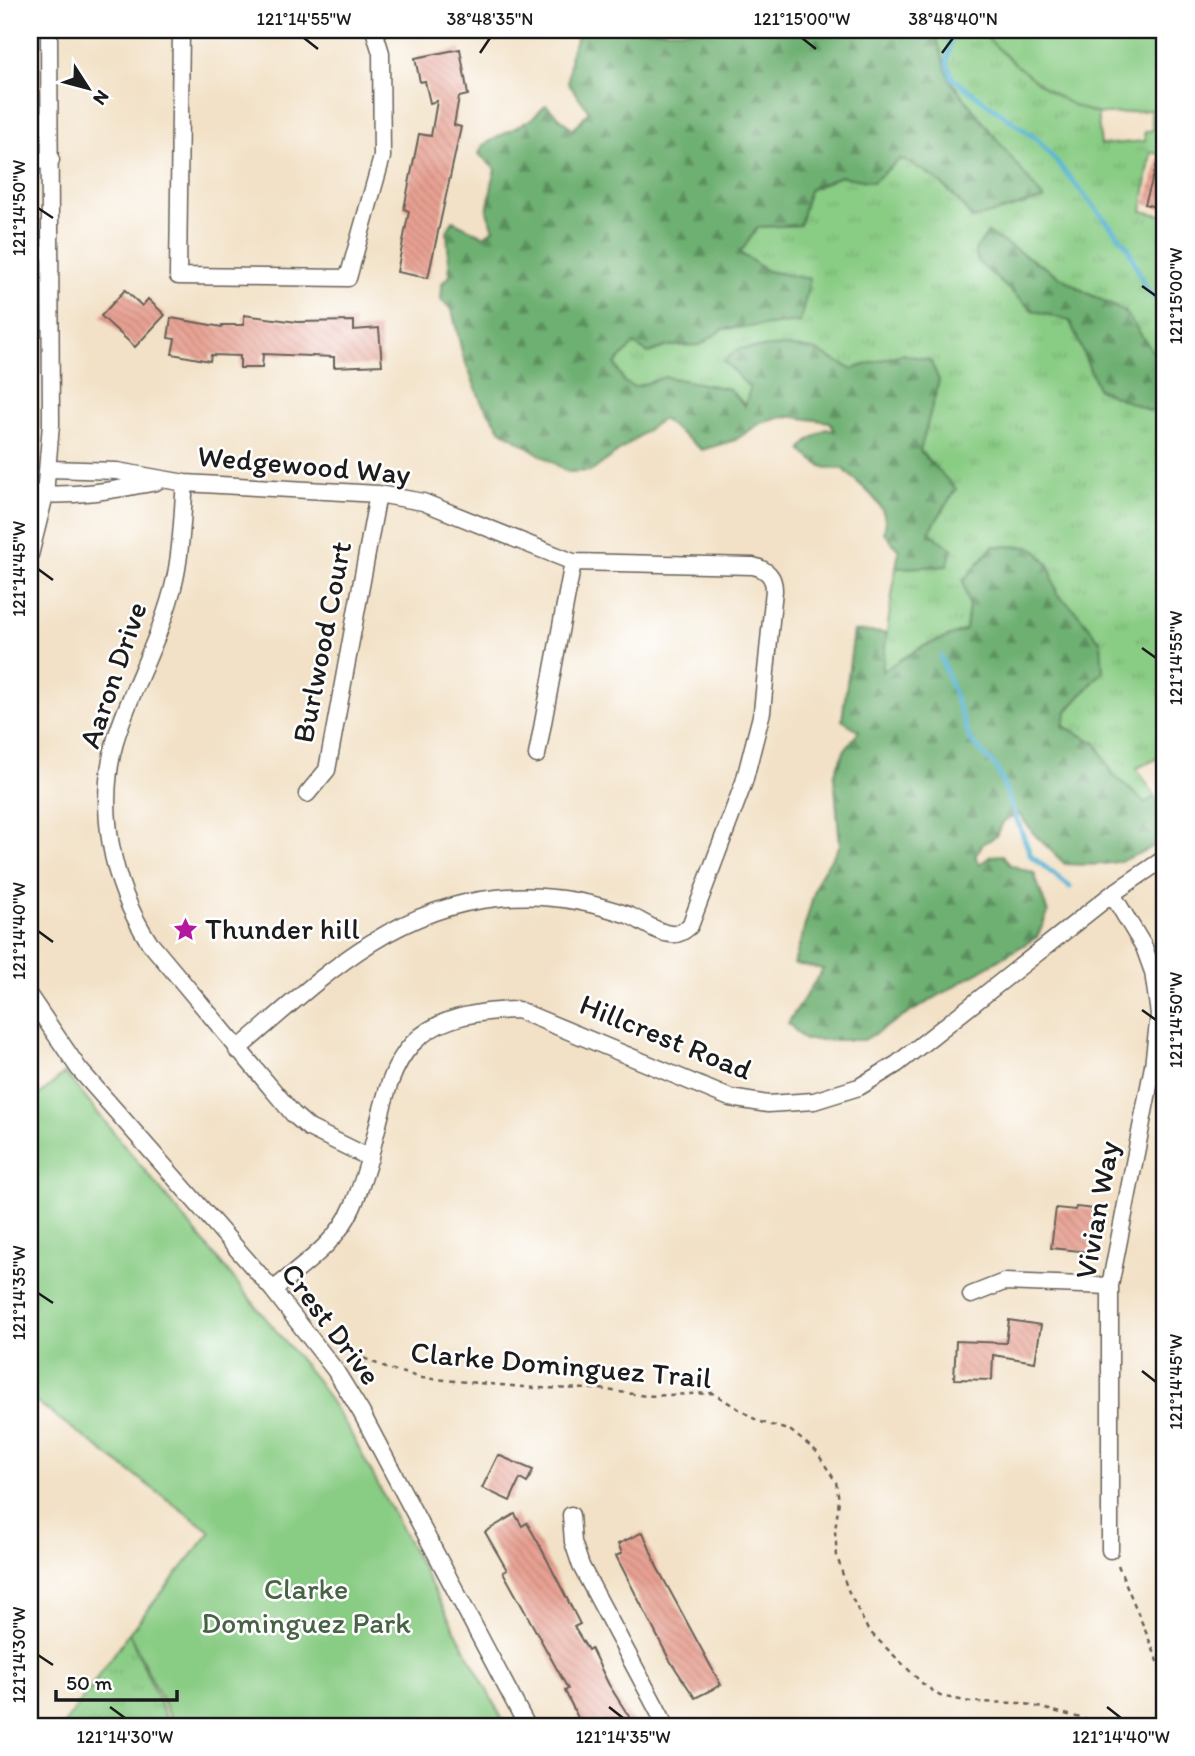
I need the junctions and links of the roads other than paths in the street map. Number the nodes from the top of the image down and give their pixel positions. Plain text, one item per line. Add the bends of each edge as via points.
1 (49, 30) edge
2 (181, 30) edge
3 (374, 30) edge
4 (51, 160) junction
5 (30, 161) edge
6 (48, 470) junction
7 (117, 471) junction
8 (163, 481) junction
9 (185, 483) junction
10 (116, 489) junction
11 (38, 494) edge
12 (378, 494) junction
13 (30, 555) edge
14 (573, 562) junction
15 (537, 755) dead end
16 (307, 794) dead end
17 (1165, 858) edge
18 (1112, 894) junction
19 (30, 997) edge
20 (237, 1050) junction
21 (1159, 1067) edge
22 (370, 1158) junction
23 (1110, 1286) junction
24 (273, 1290) junction
25 (971, 1295) dead end
26 (571, 1515) dead end
27 (1110, 1550) road end
28 (527, 1726) edge
29 (666, 1726) edge

1 - 4 street
2 - 3 street via 178,276 348,278 382,157 381,53
4 - 5 street
4 - 6 street via 53,365
6 - 7 street, Wedgewood Way
6 - 11 street
7 - 8 street, Wedgewood Way
7 - 10 street
8 - 9 street, Wedgewood Way
8 - 10 street, Wedgewood Way
9 - 12 street, Wedgewood Way
9 - 20 street, Aaron Drive via 176,577 116,740 107,789 109,833 133,917
10 - 11 street, Wedgewood Way
11 - 13 street
12 - 14 street, Wedgewood Way via 424,502
12 - 16 street, Burlwood Court via 327,770
14 - 15 street
14 - 20 street, Wedgewood Way via 753,566 772,578 762,712 744,782 690,926 670,934 618,912 548,897 496,898 441,909 414,918 362,947
17 - 18 street, Hillcrest Road
18 - 21 street, Vivian Way via 1144,947 1153,972
18 - 22 street, Hillcrest Road via 897,1064 859,1087 814,1101 768,1104 730,1098 518,1010 480,1011 448,1019 415,1040 392,1071
19 - 24 street, Crest Drive via 79,1069
20 - 22 street, Aaron Drive via 309,1128
21 - 23 street, Vivian Way
22 - 24 street, Hillcrest Road via 352,1208 322,1250
23 - 25 street via 1004,1282
23 - 27 street, Vivian Way
24 - 28 street, Crest Drive via 361,1412
26 - 29 street via 581,1566

